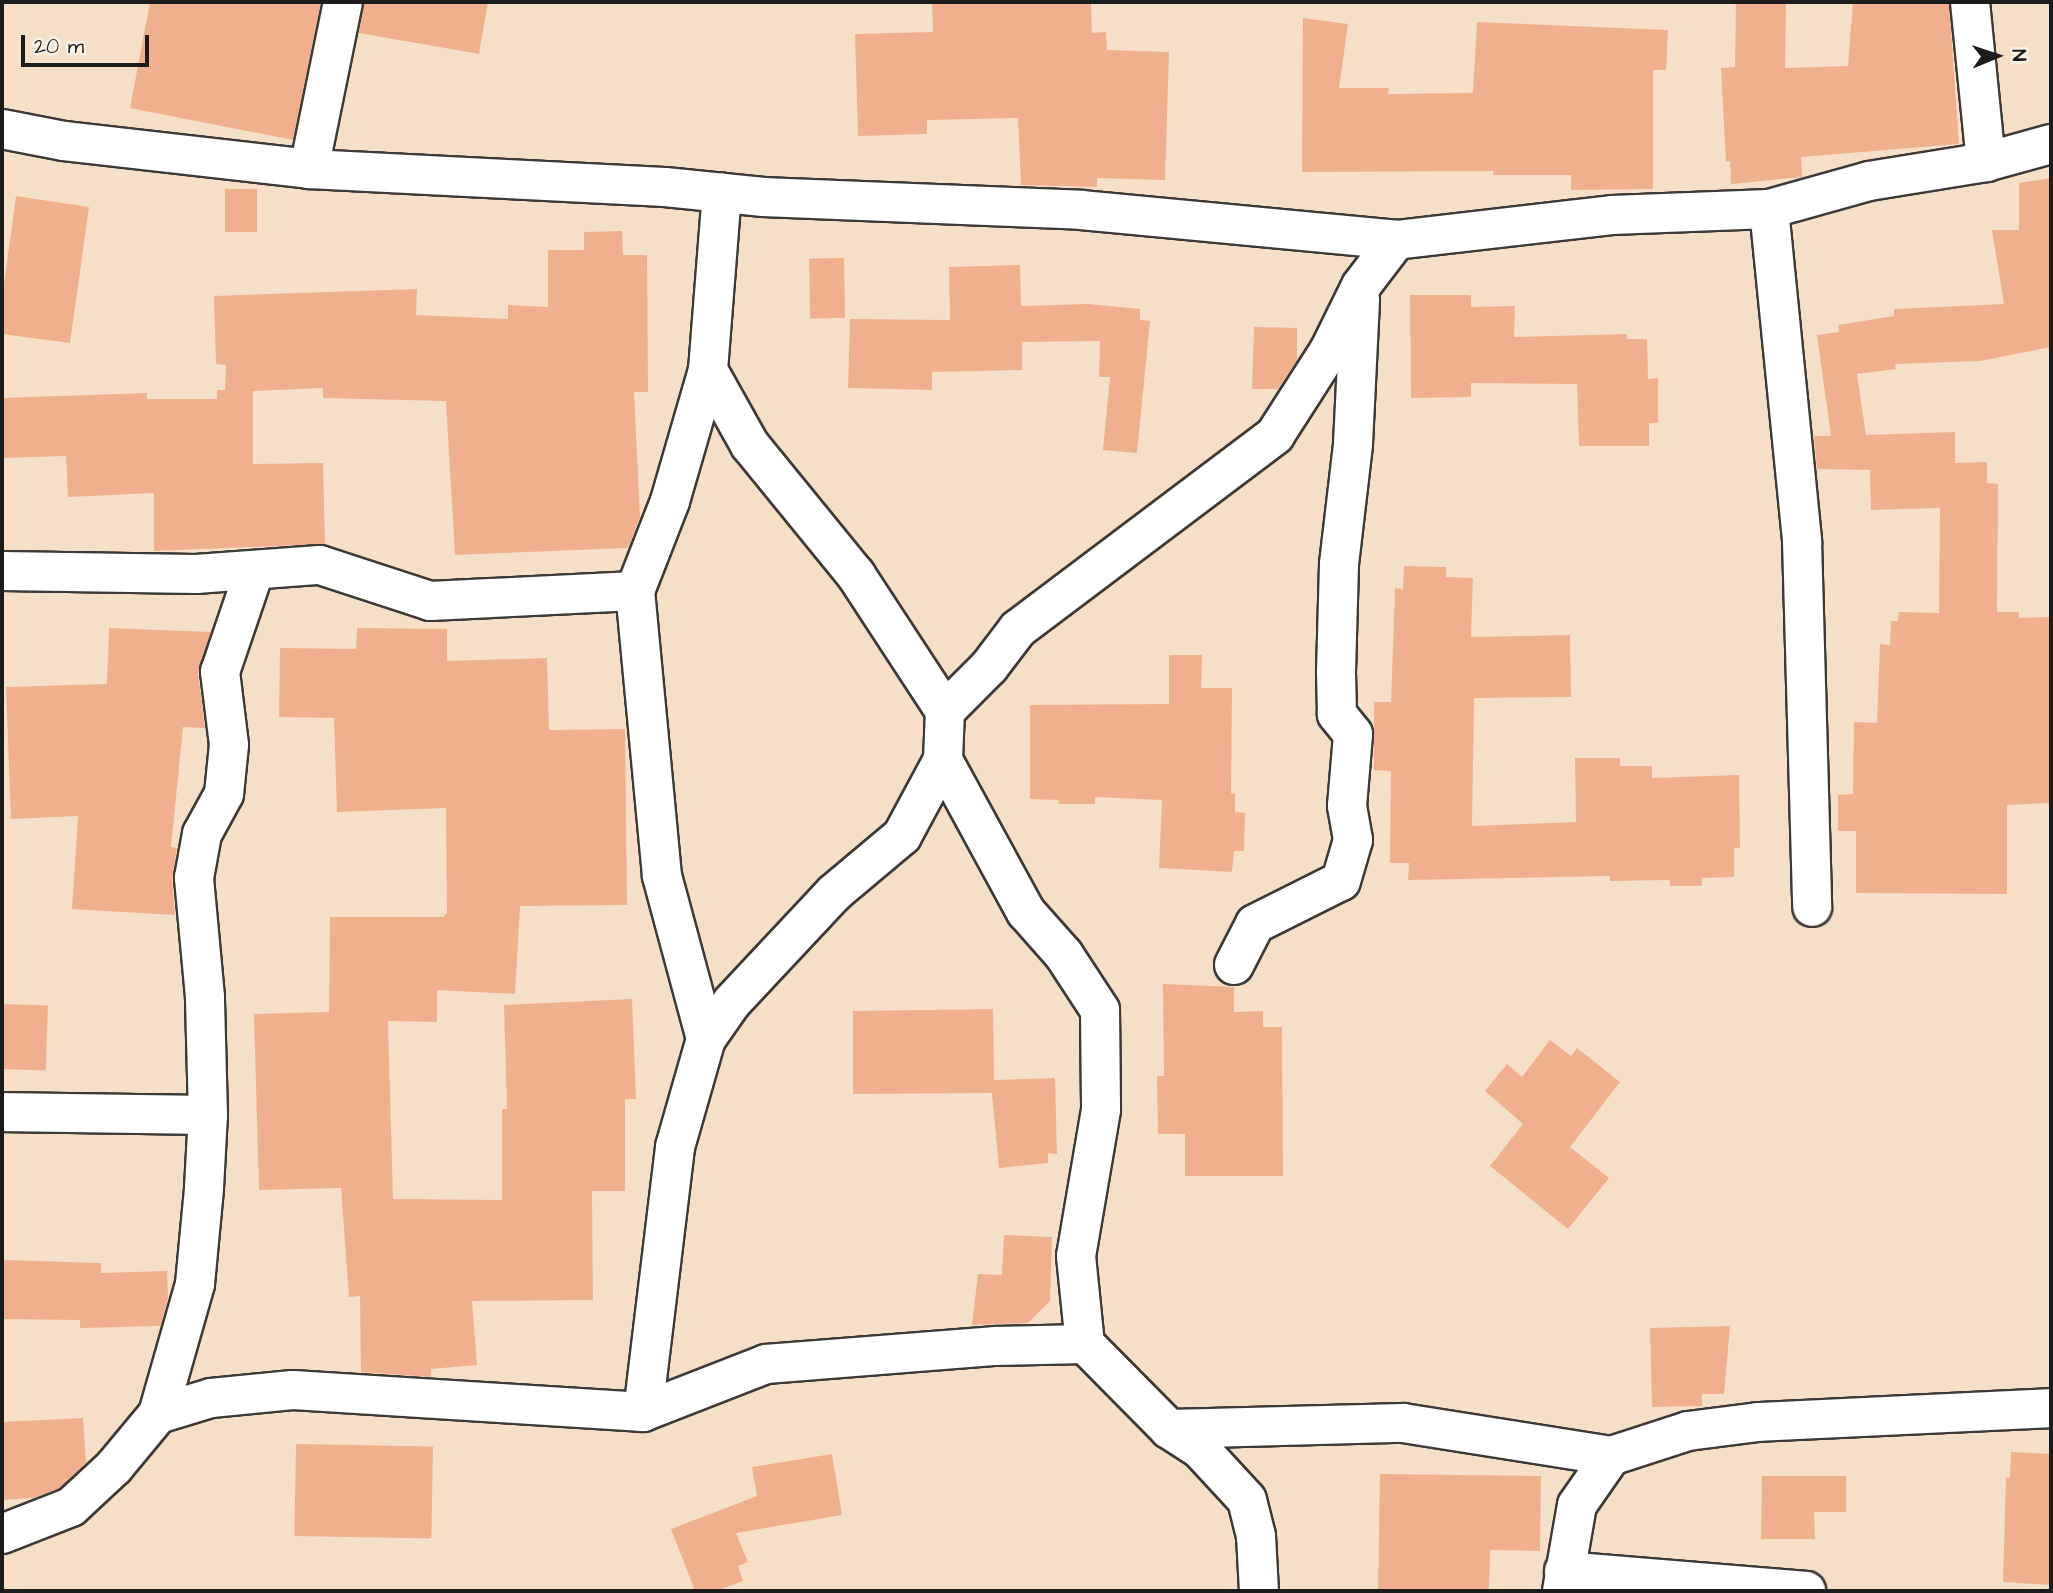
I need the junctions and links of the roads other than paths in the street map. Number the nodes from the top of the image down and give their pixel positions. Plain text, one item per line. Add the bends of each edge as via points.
1 (343, 2) edge
2 (1970, 2) edge
3 (2, 129) edge
4 (2051, 144) edge
5 (1986, 162) junction
6 (309, 169) junction
7 (722, 193) junction
8 (1769, 209) junction
9 (1396, 240) junction
10 (1361, 286) junction
11 (708, 370) junction
12 (2, 571) edge
13 (254, 572) junction
14 (635, 591) junction
15 (944, 711) junction
16 (943, 760) junction
17 (1812, 906) dead end
18 (1234, 965) dead end
19 (706, 1039) junction
20 (2, 1112) edge
21 (208, 1115) junction
22 (1084, 1345) junction
23 (2051, 1408) edge
24 (643, 1412) junction
25 (158, 1414) junction
26 (1169, 1429) junction
27 (1611, 1456) junction
28 (2, 1534) edge
29 (1563, 1581) edge
30 (1259, 1591) edge
31 (1806, 1591) edge

1 - 6 street
2 - 5 street
3 - 6 street via 64,141
4 - 5 street
5 - 8 street via 1869,181
6 - 7 street
7 - 9 street via 1081,210
7 - 11 street
8 - 9 street via 1612,215
8 - 17 street via 1802,541
9 - 10 street
10 - 15 street via 1329,351 1275,435 1018,629 989,667
10 - 18 street via 1353,444 1339,564 1336,672 1337,714 1353,734 1347,806 1353,840 1341,881 1255,924
11 - 14 street via 670,501
11 - 15 street via 750,445 856,575
12 - 13 street
13 - 14 street via 320,565 430,601
13 - 21 street via 220,672 229,745 224,794 202,834 194,878
14 - 19 street via 662,876
15 - 16 street
16 - 19 street via 902,836 834,892 732,1002
16 - 22 street via 1026,912 1064,955 1100,1010 1101,1110 1076,1256
19 - 24 street via 675,1146
20 - 21 street
21 - 25 street via 195,1284
22 - 24 street via 996,1346 766,1364
22 - 26 street
23 - 27 street via 1758,1422 1688,1431
24 - 25 street via 293,1390 211,1398
25 - 28 street via 114,1467 71,1507
26 - 27 street via 1404,1423
26 - 30 street via 1200,1449 1247,1500 1256,1536
27 - 29 street via 1577,1505
29 - 31 street

